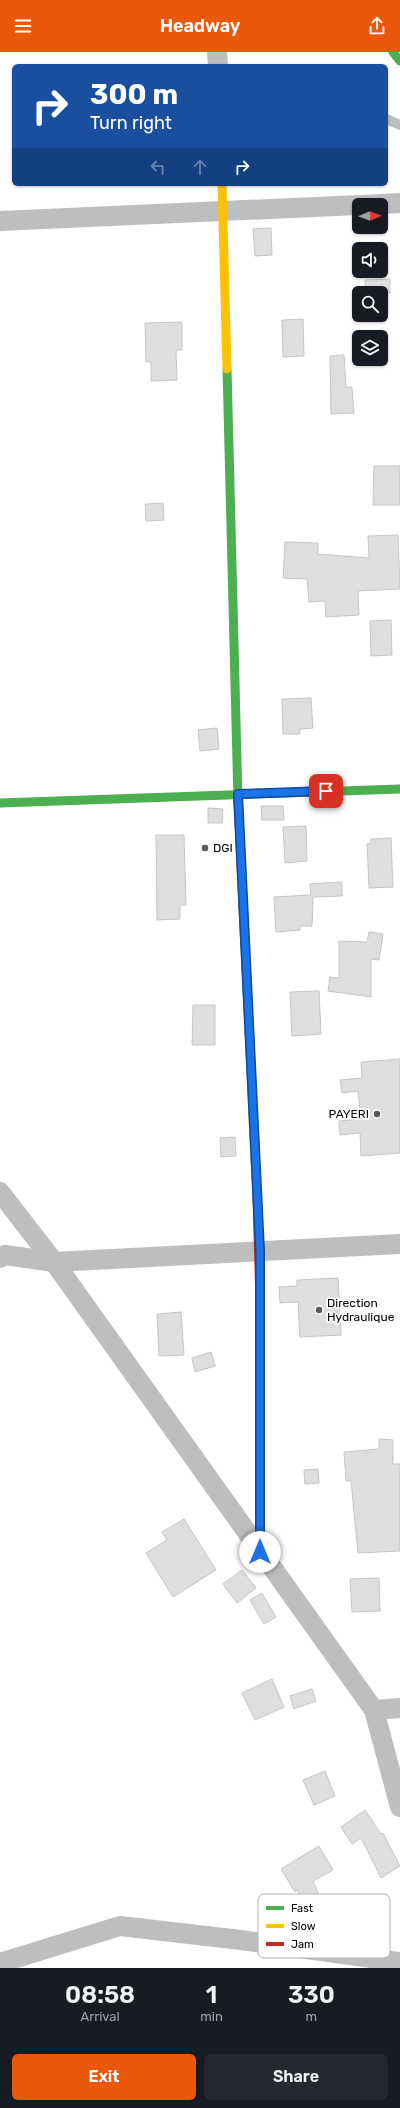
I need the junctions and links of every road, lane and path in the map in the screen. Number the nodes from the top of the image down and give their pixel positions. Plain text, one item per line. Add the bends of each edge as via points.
1 (218, 52) edge
2 (394, 52) edge
3 (400, 61) edge
4 (218, 64) edge
5 (388, 121) edge
6 (400, 125) edge
7 (222, 186) edge
8 (400, 203) edge
9 (388, 204) edge
10 (352, 205) edge
11 (222, 212) junction
12 (0, 221) edge
13 (400, 789) edge
14 (238, 794) junction
15 (0, 803) edge
16 (0, 1192) edge
17 (400, 1244) edge
18 (260, 1251) junction
19 (0, 1258) edge
20 (54, 1262) junction
21 (260, 1552) junction
22 (400, 1708) edge
23 (374, 1710) junction
24 (400, 1807) edge
25 (258, 1942) edge
26 (371, 1958) edge
27 (400, 1962) edge
28 (0, 1963) edge

1 - 4 street
2 - 3 street
5 - 6 lane
7 - 11 street
8 - 9 street
10 - 11 street
11 - 12 street
11 - 14 street
13 - 14 street
14 - 15 street
14 - 18 street
16 - 20 street
17 - 18 street
18 - 20 street
18 - 21 street
19 - 20 street via 6,1255
20 - 21 street
21 - 23 street
22 - 23 street
23 - 24 street
25 - 28 street via 120,1926
26 - 27 street

